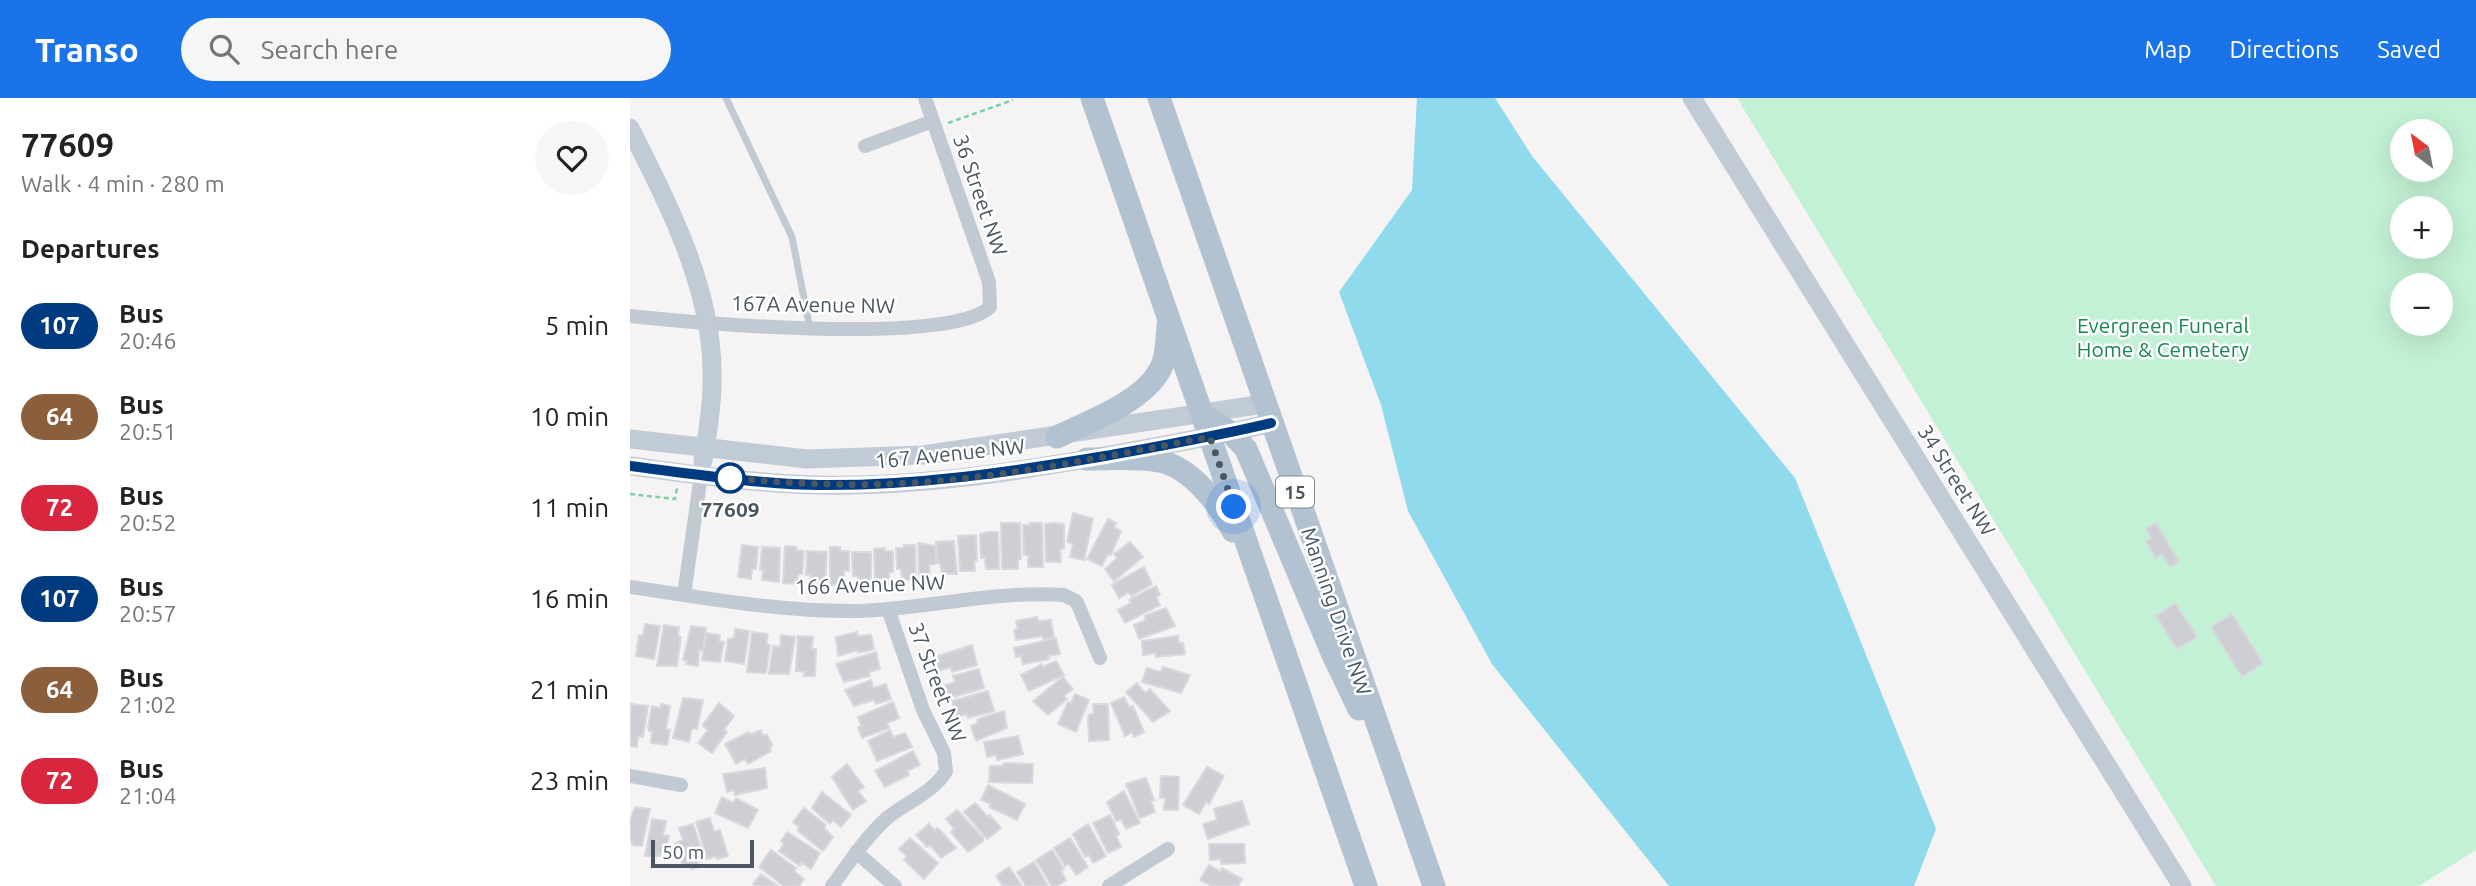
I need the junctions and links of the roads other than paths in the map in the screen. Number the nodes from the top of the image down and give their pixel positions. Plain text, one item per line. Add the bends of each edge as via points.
1 (726, 98) edge
2 (925, 98) edge
3 (1092, 98) edge
4 (1159, 98) edge
5 (1692, 98) edge
6 (934, 124) junction
7 (630, 128) edge
8 (864, 146) dead end
9 (990, 307) joint
10 (630, 316) edge
11 (1169, 318) junction
12 (706, 323) junction
13 (810, 329) junction
14 (1203, 414) junction
15 (1268, 414) junction
16 (1221, 435) junction
17 (1057, 437) junction
18 (630, 439) edge
19 (1087, 459) junction
20 (703, 463) junction
21 (630, 466) edge
22 (1258, 576) junction
23 (630, 587) edge
24 (684, 595) junction
25 (888, 609) junction
26 (1100, 658) dead end
27 (630, 776) edge
28 (1394, 776) junction
29 (681, 785) dead end
30 (1168, 849) dead end
31 (856, 852) junction
32 (832, 886) edge
33 (895, 886) edge
34 (1109, 886) edge
35 (1366, 886) edge
36 (1434, 886) edge
37 (2182, 886) edge

1 - 13 lane via 792,237
2 - 6 street, 36 Street NW
3 - 11 main road
4 - 15 main road, Manning Drive NW / 15
5 - 37 main road, 34 Street NW
6 - 8 street
6 - 9 street, 36 Street NW via 989,282
7 - 12 main road via 691,265
9 - 13 street, 167A Avenue NW via 974,318 921,326
10 - 12 street, 167A Avenue NW
11 - 14 main road
11 - 17 main road via 1163,364 1148,387
12 - 13 street, 167A Avenue NW
12 - 20 main road via 712,368
14 - 15 main road, 167 Avenue NW
14 - 16 main road
14 - 17 main road, 167 Avenue NW
15 - 16 main road, 167 Avenue NW
15 - 28 main road, Manning Drive NW / 15
16 - 19 main road, 167 Avenue NW
16 - 22 main road
16 - 28 main road via 1246,449 1254,464 1349,690
17 - 20 main road, 167 Avenue NW via 945,453
18 - 20 main road, 167 Avenue NW
19 - 20 main road, 167 Avenue NW via 901,483 786,484
19 - 22 main road via 1172,465 1200,486 1226,517
20 - 21 main road, 167 Avenue NW
20 - 24 street
22 - 35 main road
23 - 24 street, 166 Avenue NW
24 - 25 street, 166 Avenue NW via 784,608
25 - 26 street, 166 Avenue NW via 989,598 1070,597 1084,615
25 - 31 street, 37 Street NW via 946,771 887,819
27 - 29 street
28 - 36 main road, Manning Drive NW / 15
30 - 34 street
31 - 32 street
31 - 33 street

